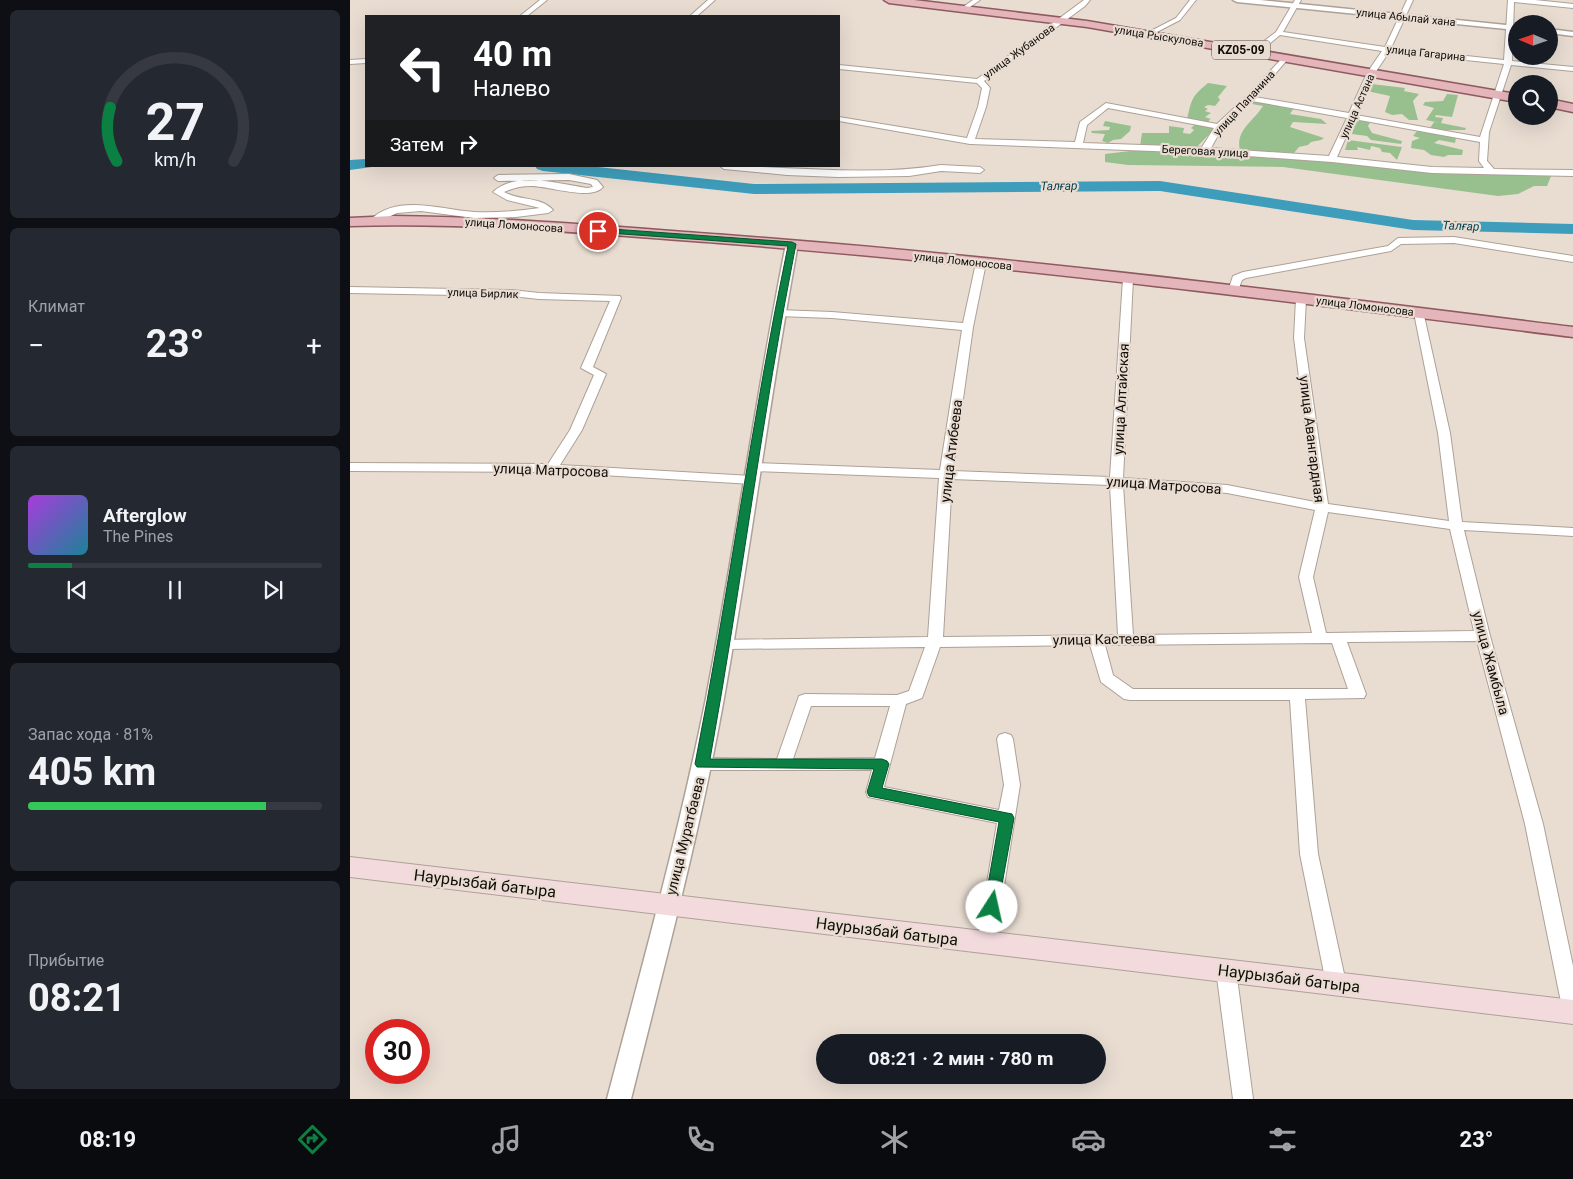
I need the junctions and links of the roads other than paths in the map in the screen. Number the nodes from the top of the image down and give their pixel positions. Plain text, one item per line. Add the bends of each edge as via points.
1 (544, 0) edge
2 (712, 0) edge
3 (889, 0) edge
4 (977, 0) edge
5 (1087, 0) edge
6 (1193, 0) edge
7 (1237, 0) edge
8 (1410, 0) edge
9 (1511, 0) edge
10 (1516, 0) edge
11 (1297, 3) edge
12 (1573, 6) edge
13 (965, 8) junction
14 (524, 15) edge
15 (694, 15) edge
16 (1513, 15) edge
17 (1401, 17) junction
18 (1061, 20) junction
19 (1508, 27) edge
20 (1558, 32) edge
21 (1279, 33) junction
22 (1149, 34) junction
23 (1573, 34) edge
24 (1387, 50) junction
25 (1254, 52) junction
26 (1285, 57) junction
27 (365, 61) edge
28 (350, 62) edge
29 (1508, 62) joint
30 (1536, 65) edge
31 (840, 67) edge
32 (1573, 69) edge
33 (1371, 73) junction
34 (980, 81) junction
35 (1496, 94) junction
36 (1508, 96) edge
37 (1250, 98) junction
38 (1558, 105) edge
39 (1573, 108) edge
40 (1353, 115) junction
41 (840, 119) edge
42 (1218, 127) junction
43 (1484, 140) junction
44 (970, 141) junction
45 (1078, 146) junction
46 (1205, 150) junction
47 (1332, 160) junction
48 (734, 167) edge
49 (980, 170) dead end
50 (1492, 171) junction
51 (1573, 173) edge
52 (498, 178) dead end
53 (374, 221) junction
54 (350, 222) edge
55 (792, 244) junction
56 (1573, 259) edge
57 (981, 263) junction
58 (1128, 279) junction
59 (350, 290) edge
60 (1233, 291) junction
61 (1301, 299) junction
62 (778, 313) junction
63 (1418, 313) junction
64 (968, 327) junction
65 (1573, 332) edge
66 (350, 467) edge
67 (552, 468) junction
68 (752, 473) junction
69 (946, 473) junction
70 (1116, 481) junction
71 (1322, 507) junction
72 (1456, 526) junction
73 (1573, 532) edge
74 (1483, 636) junction
75 (1320, 637) junction
76 (1338, 637) junction
77 (1126, 639) junction
78 (1096, 640) junction
79 (935, 641) junction
80 (725, 644) junction
81 (1297, 694) junction
82 (899, 701) junction
83 (1005, 739) dead end
84 (702, 764) junction
85 (783, 764) junction
86 (882, 764) junction
87 (1007, 818) junction
88 (350, 867) edge
89 (668, 904) junction
90 (986, 943) junction
91 (1226, 970) junction
92 (1336, 983) junction
93 (1573, 1012) edge
94 (619, 1099) edge
95 (1244, 1099) edge

1 - 14 street
2 - 15 street
3 - 13 main road, улица Рыскулова / KZ05-09
4 - 13 street
5 - 18 street, улица Жубанова
6 - 22 street via 1178,19
7 - 11 street, улица Абылай хана
8 - 17 street, улица Астана
9 - 16 street
10 - 12 street
11 - 17 street, улица Абылай хана
11 - 21 street
13 - 18 main road, улица Рыскулова / KZ05-09
17 - 19 street, улица Абылай хана
17 - 24 street, улица Астана
18 - 22 main road, улица Рыскулова / KZ05-09
18 - 34 street, улица Жубанова
20 - 23 street
21 - 24 street, улица Гагарина
21 - 25 street
22 - 25 main road, улица Рыскулова / KZ05-09
24 - 29 street, улица Гагарина
24 - 33 street, улица Астана
25 - 26 main road, улица Рыскулова / KZ05-09
26 - 33 main road, улица Рыскулова / KZ05-09
26 - 37 street, улица Папанина
27 - 28 street
29 - 35 street
30 - 32 street, улица Гагарина
31 - 34 street
33 - 35 main road, улица Рыскулова / KZ05-09
33 - 40 street, улица Астана
34 - 44 street, улица Жубанова via 986,88
35 - 36 main road, улица Рыскулова / KZ05-09
35 - 43 street
37 - 40 street
37 - 42 street, улица Папанина
38 - 39 main road
40 - 43 street
40 - 47 street, улица Астана
41 - 44 street, Береговая улица
42 - 45 street via 1106,105 1083,124
42 - 46 street, улица Папанина
43 - 50 street via 1482,161
44 - 45 street, Береговая улица
45 - 46 street, Береговая улица
46 - 47 street, Береговая улица
47 - 50 street, Береговая улица via 1432,170
48 - 49 street via 838,174 909,174 941,168
50 - 51 street, Береговая улица
52 - 53 street via 568,177 594,182 598,187 588,191 516,184 498,192 504,197 542,204 548,210 474,215 421,208 394,210
53 - 54 main road, улица Ломоносова
53 - 55 main road, улица Ломоносова via 442,220
55 - 57 main road, улица Ломоносова
55 - 62 street, улица Муратбаева
56 - 60 street via 1454,240 1398,241 1391,248 1243,275 1237,278
57 - 58 main road, улица Ломоносова
57 - 64 street, улица Атибеева
58 - 60 main road, улица Ломоносова
58 - 70 street, улица Алтайская
59 - 67 street, улица Бирлик via 616,298 587,368 600,374 576,430
60 - 61 main road, улица Ломоносова
61 - 63 main road, улица Ломоносова
61 - 71 street, улица Авангардная via 1299,338
62 - 64 street
62 - 68 street, улица Муратбаева
63 - 65 main road, улица Ломоносова
63 - 72 street, улица Жамбыла via 1444,433
64 - 69 street, улица Атибеева
66 - 67 street, улица Матросова
67 - 68 street, улица Матросова
68 - 69 street, улица Матросова
68 - 80 street, улица Муратбаева
69 - 70 street, улица Матросова
69 - 79 street, улица Атибеева
70 - 71 street, улица Матросова via 1227,489
70 - 77 street, улица Алтайская
71 - 72 street, улица Матросова
71 - 75 street, улица Авангардная via 1306,577
72 - 73 street, улица Матросова
72 - 74 street, улица Жамбыла
74 - 76 street, улица Кастеева
74 - 93 street, улица Жамбыла via 1534,824
75 - 76 street, улица Кастеева
75 - 77 street, улица Кастеева
76 - 81 street via 1358,694
77 - 78 street, улица Кастеева
78 - 79 street, улица Кастеева
78 - 81 street via 1106,678 1130,694
79 - 80 street, улица Кастеева
79 - 82 street, улица Атибеева via 916,694
80 - 84 street, улица Муратбаева
81 - 92 street via 1309,854
82 - 85 street via 805,700
82 - 86 street
83 - 87 street via 1012,785
84 - 85 street
84 - 89 street, улица Муратбаева
85 - 86 street
86 - 87 street via 874,792
87 - 90 street
88 - 89 main road, Наурызбай батыра
89 - 90 main road, Наурызбай батыра
89 - 94 street, улица Муратбаева
90 - 91 main road, Наурызбай батыра
91 - 92 main road, Наурызбай батыра
91 - 95 street
92 - 93 main road, Наурызбай батыра

